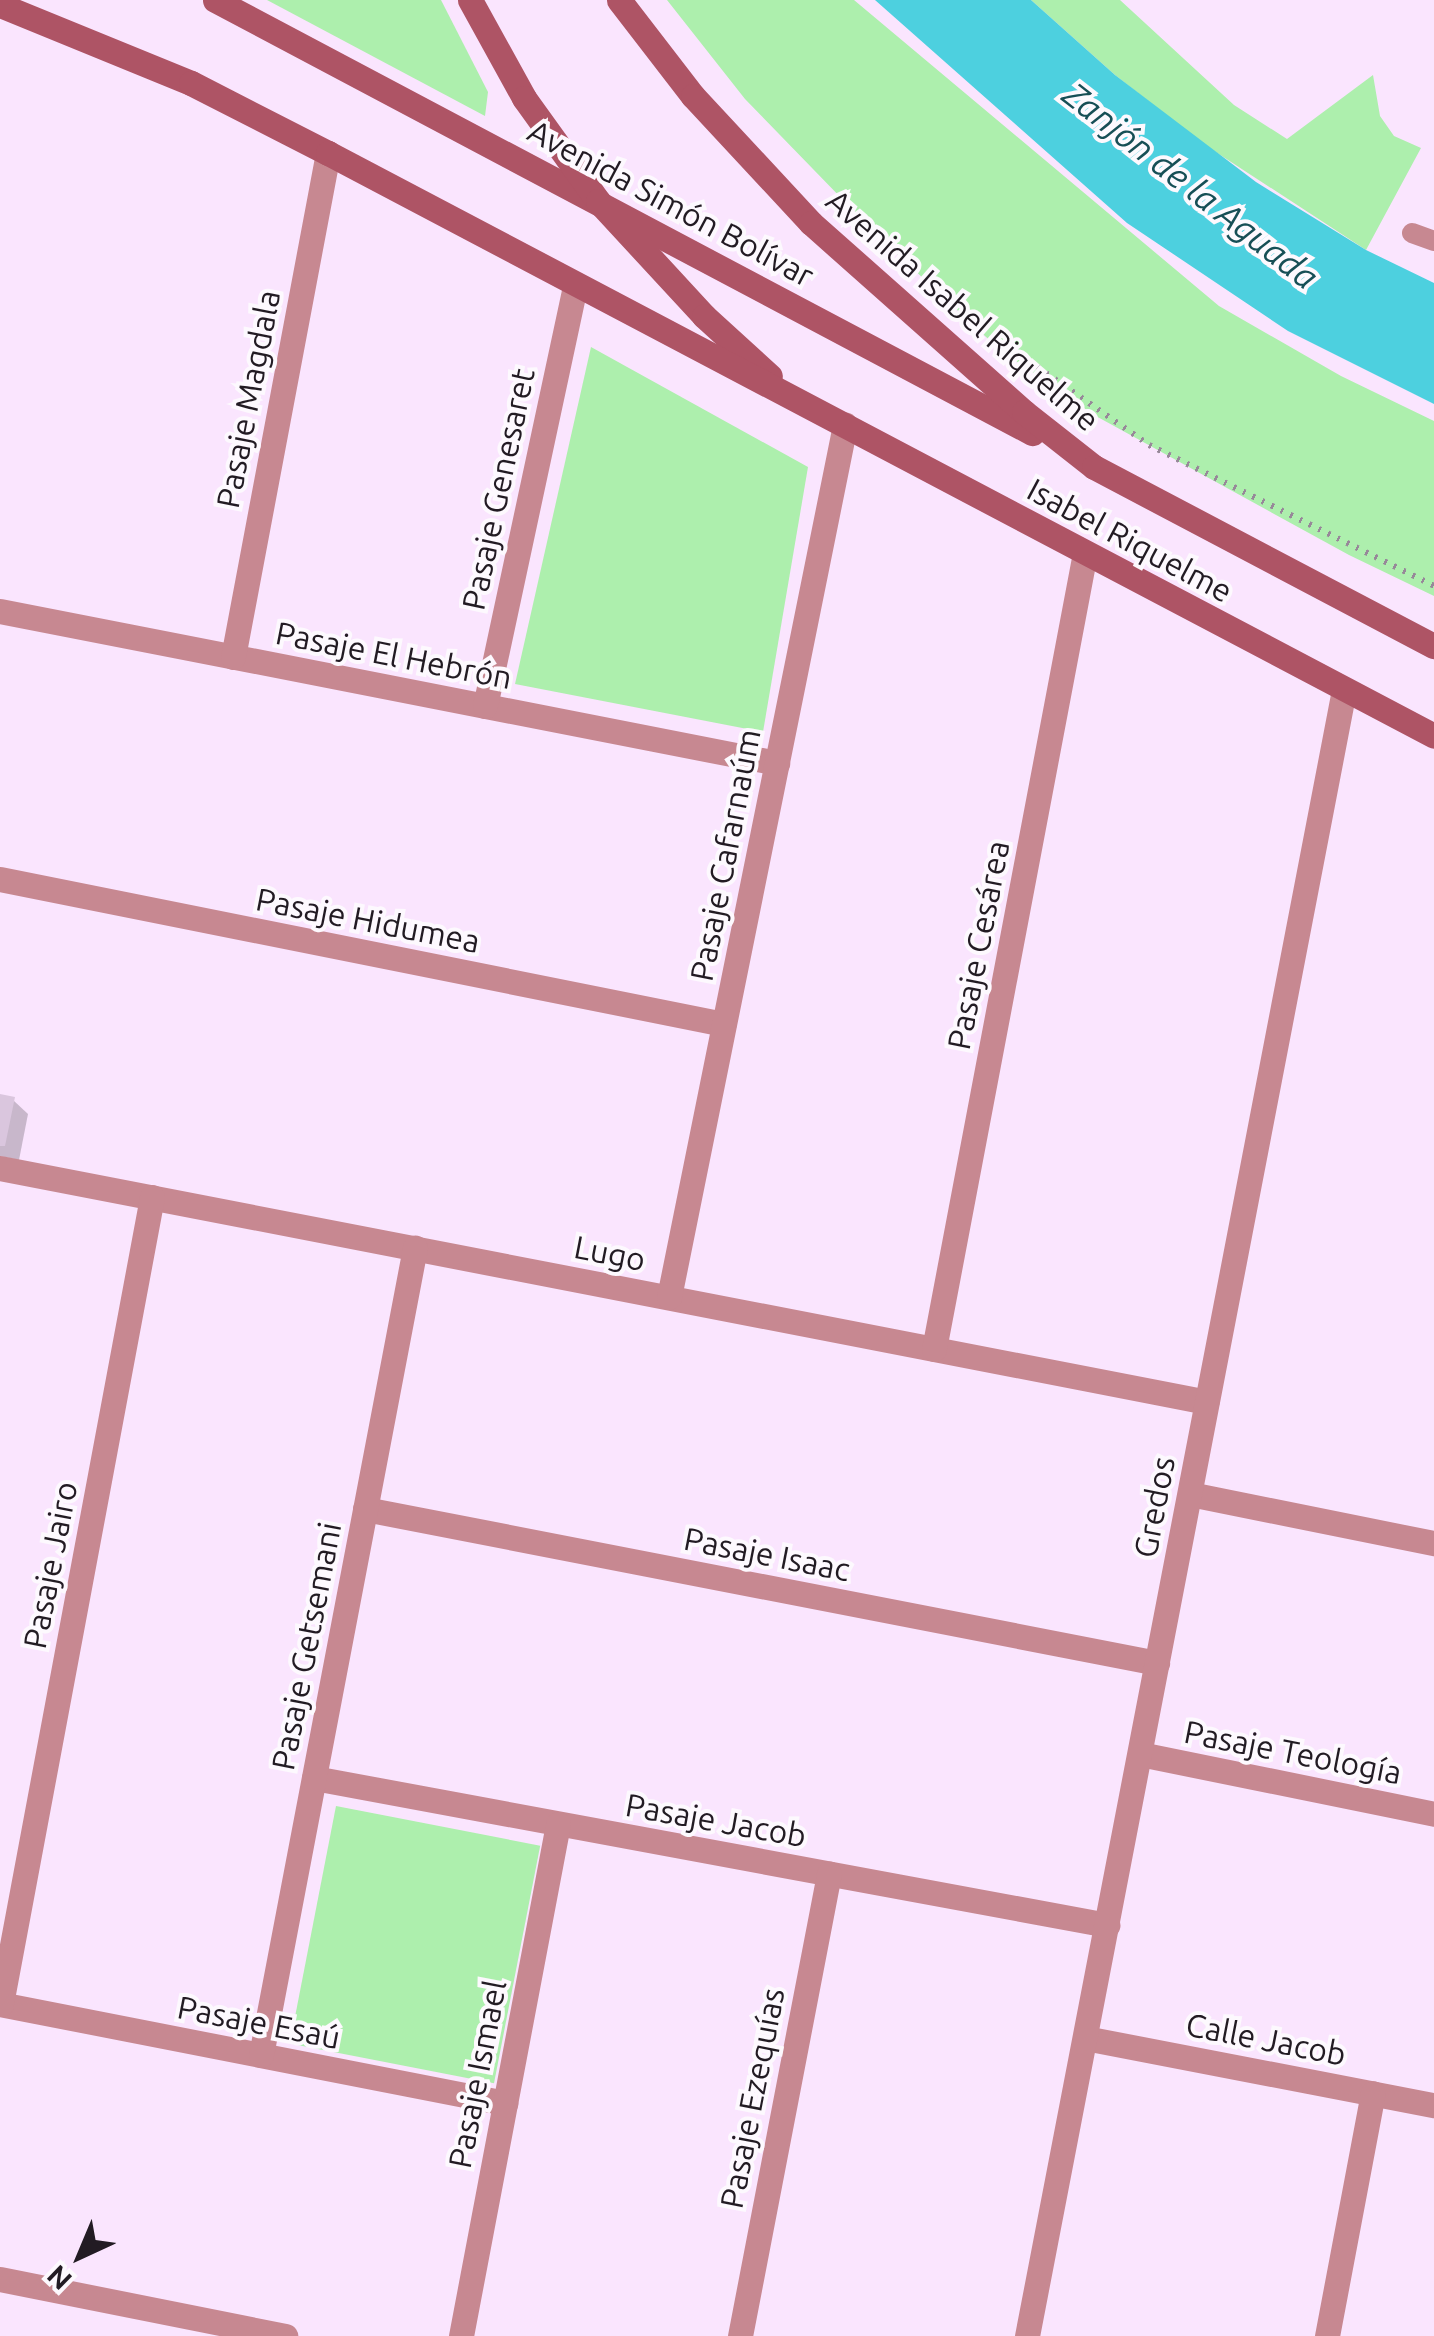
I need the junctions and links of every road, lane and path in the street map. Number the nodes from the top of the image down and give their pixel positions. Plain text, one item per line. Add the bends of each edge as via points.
1 (215, 0) edge
2 (470, 0) edge
3 (620, 0) edge
4 (0, 2) edge
5 (328, 152) junction
6 (598, 201) junction
7 (1412, 233) dead end
8 (1434, 242) edge
9 (575, 285) junction
10 (995, 338) dead end
11 (796, 399) junction
12 (845, 425) junction
13 (1094, 467) junction
14 (1085, 553) junction
15 (1434, 586) edge
16 (0, 611) edge
17 (1434, 646) edge
18 (232, 657) junction
19 (1344, 690) junction
20 (485, 706) junction
21 (1434, 736) edge
22 (776, 764) junction
23 (0, 879) edge
24 (724, 1024) junction
25 (0, 1168) edge
26 (152, 1197) junction
27 (415, 1248) junction
28 (669, 1297) junction
29 (934, 1349) junction
30 (1207, 1402) junction
31 (1190, 1494) junction
32 (365, 1509) junction
33 (1434, 1542) edge
34 (1157, 1663) junction
35 (1140, 1754) junction
36 (314, 1778) junction
37 (1434, 1814) edge
38 (558, 1824) junction
39 (829, 1873) junction
40 (1107, 1925) junction
41 (0, 2004) edge
42 (1085, 2038) junction
43 (262, 2055) junction
44 (1372, 2093) junction
45 (505, 2104) junction
46 (1434, 2104) edge
47 (0, 2279) edge
48 (285, 2336) edge
49 (461, 2336) edge
50 (740, 2336) edge
51 (1028, 2336) edge
52 (1326, 2336) edge

1 - 6 main road, Avenida Simón Bolívar
2 - 6 main road via 524,98
3 - 13 main road, Avenida Isabel Riquelme via 693,96 810,223
4 - 5 main road via 174,75
5 - 9 main road
5 - 18 street, Pasaje Magdala
6 - 11 main road via 704,316
6 - 13 main road, Avenida Simón Bolívar
7 - 8 lane
9 - 11 main road
9 - 20 street, Pasaje Genesaret
10 - 15 path via 1149,445
11 - 12 main road, Isabel Riquelme
12 - 14 main road, Isabel Riquelme
12 - 22 street, Pasaje Cafarnaúm
13 - 17 main road, Avenida Isabel Riquelme
14 - 19 main road, Isabel Riquelme
14 - 29 street, Pasaje Cesárea
16 - 18 street, Pasaje El Hebrón
18 - 20 street, Pasaje El Hebrón
19 - 21 main road, Isabel Riquelme
19 - 30 street, Gredos
20 - 22 street, Pasaje El Hebrón
22 - 24 street, Pasaje Cafarnaúm
23 - 24 street, Pasaje Hidumea
24 - 28 street, Pasaje Cafarnaúm
25 - 26 street, Lugo
26 - 27 street, Lugo
26 - 41 street, Pasaje Jairo
27 - 28 street, Lugo
27 - 32 street, Pasaje Getsemani
28 - 29 street, Lugo
29 - 30 street, Lugo
30 - 31 street, Gredos
31 - 33 street
31 - 34 street, Gredos
32 - 34 street, Pasaje Isaac
32 - 36 street, Pasaje Getsemani
34 - 35 street, Gredos
35 - 37 street, Pasaje Teología
35 - 40 street, Gredos
36 - 38 street, Pasaje Jacob
36 - 43 street, Pasaje Getsemani
38 - 39 street, Pasaje Jacob
38 - 45 street, Pasaje Ismael
39 - 40 street, Pasaje Jacob
39 - 50 street, Pasaje Ezequías
40 - 42 street, Gredos
41 - 43 street, Pasaje Esaú
42 - 44 street, Calle Jacob
42 - 51 street, Gredos
43 - 45 street, Pasaje Esaú
44 - 46 street, Calle Jacob
44 - 52 street
45 - 49 street, Pasaje Ismael
47 - 48 street

